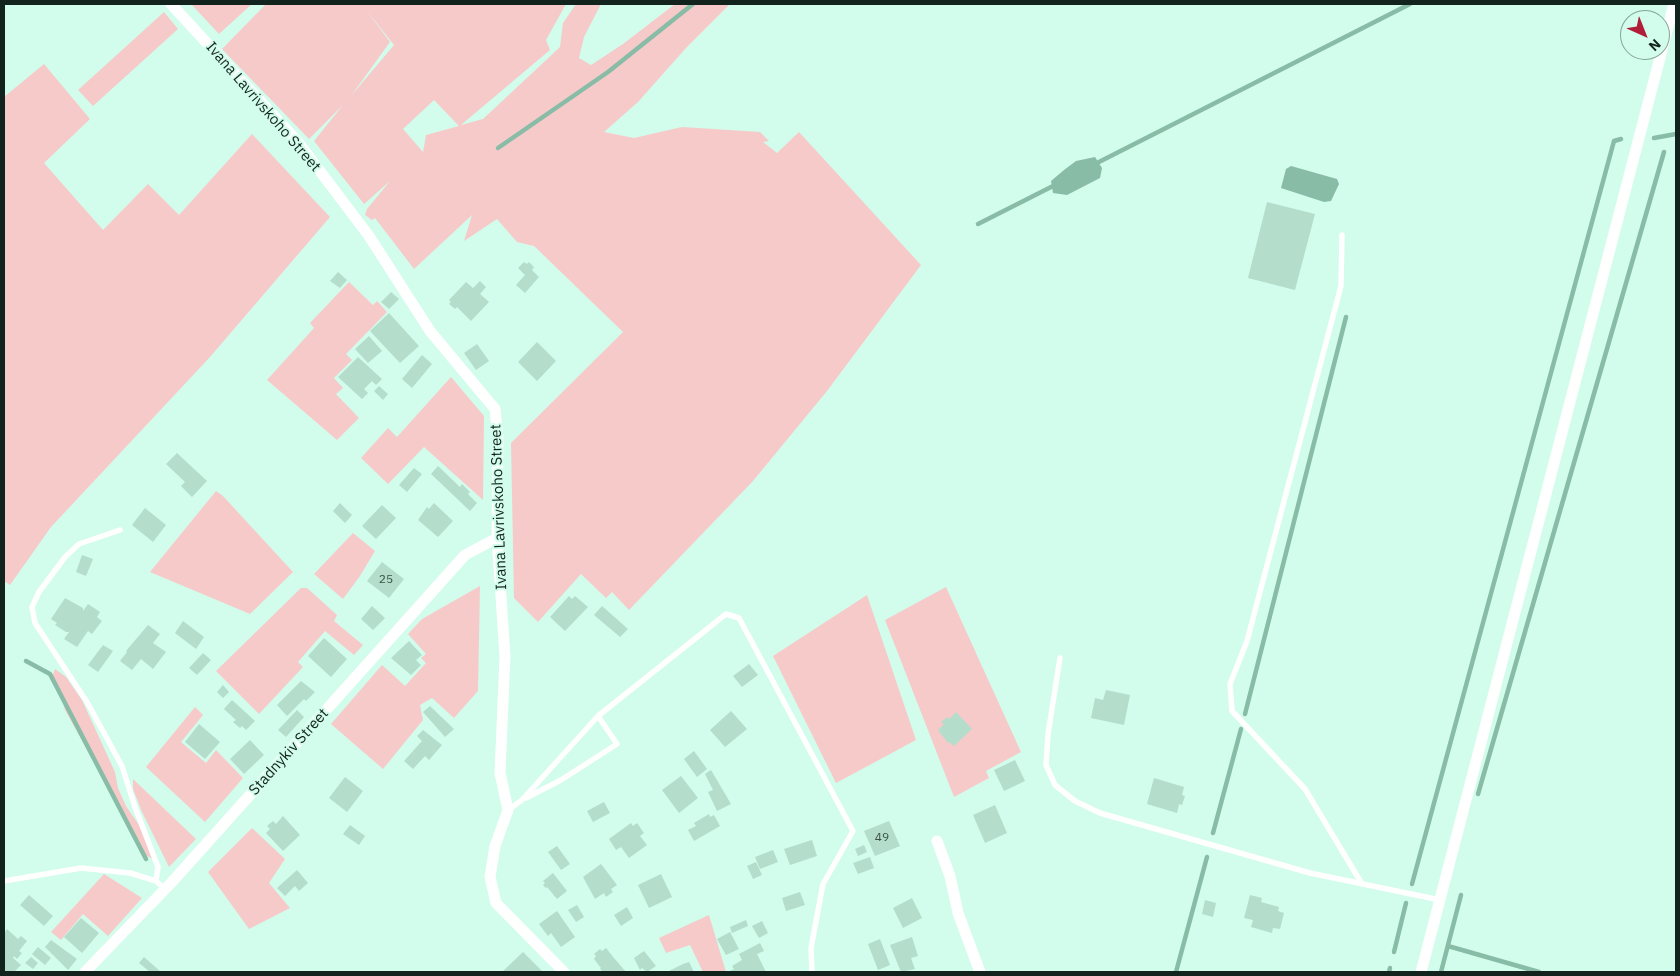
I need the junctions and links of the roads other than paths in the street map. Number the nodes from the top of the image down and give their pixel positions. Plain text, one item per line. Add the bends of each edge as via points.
1 (171, 4) edge
2 (1674, 4) edge
3 (1342, 235) dead end
4 (120, 530) dead end
5 (497, 538) junction
6 (1060, 658) dead end
7 (598, 716) junction
8 (522, 800) junction
9 (508, 810) junction
10 (936, 841) dead end
11 (4, 881) edge
12 (156, 881) junction
13 (1362, 884) junction
14 (165, 889) junction
15 (1440, 900) junction
16 (85, 972) edge
17 (564, 972) edge
18 (812, 972) edge
19 (980, 972) edge
20 (1421, 972) edge

1 - 5 street, Ivana Lavrivskoho Street via 298,142 369,236 430,331 495,409 498,436
2 - 15 street
3 - 13 lane via 1341,286 1247,641 1230,684 1232,711 1305,790
4 - 12 lane via 79,544 43,587 32,607 35,623 87,702 122,766 158,867
5 - 9 street, Ivana Lavrivskoho Street via 505,656 500,773
5 - 14 street, Stadnykiv Street via 465,555
6 - 13 lane via 1046,765 1055,785 1075,801 1100,814 1310,874
7 - 8 lane
7 - 8 lane via 617,744 561,780
7 - 18 lane via 726,614 739,618 853,830 823,884 811,948
8 - 9 lane
9 - 17 street via 495,846 490,877 496,903
10 - 19 street
11 - 12 lane via 81,868 130,873
12 - 14 lane
13 - 15 lane
14 - 16 street, Stadnykiv Street
15 - 20 street

